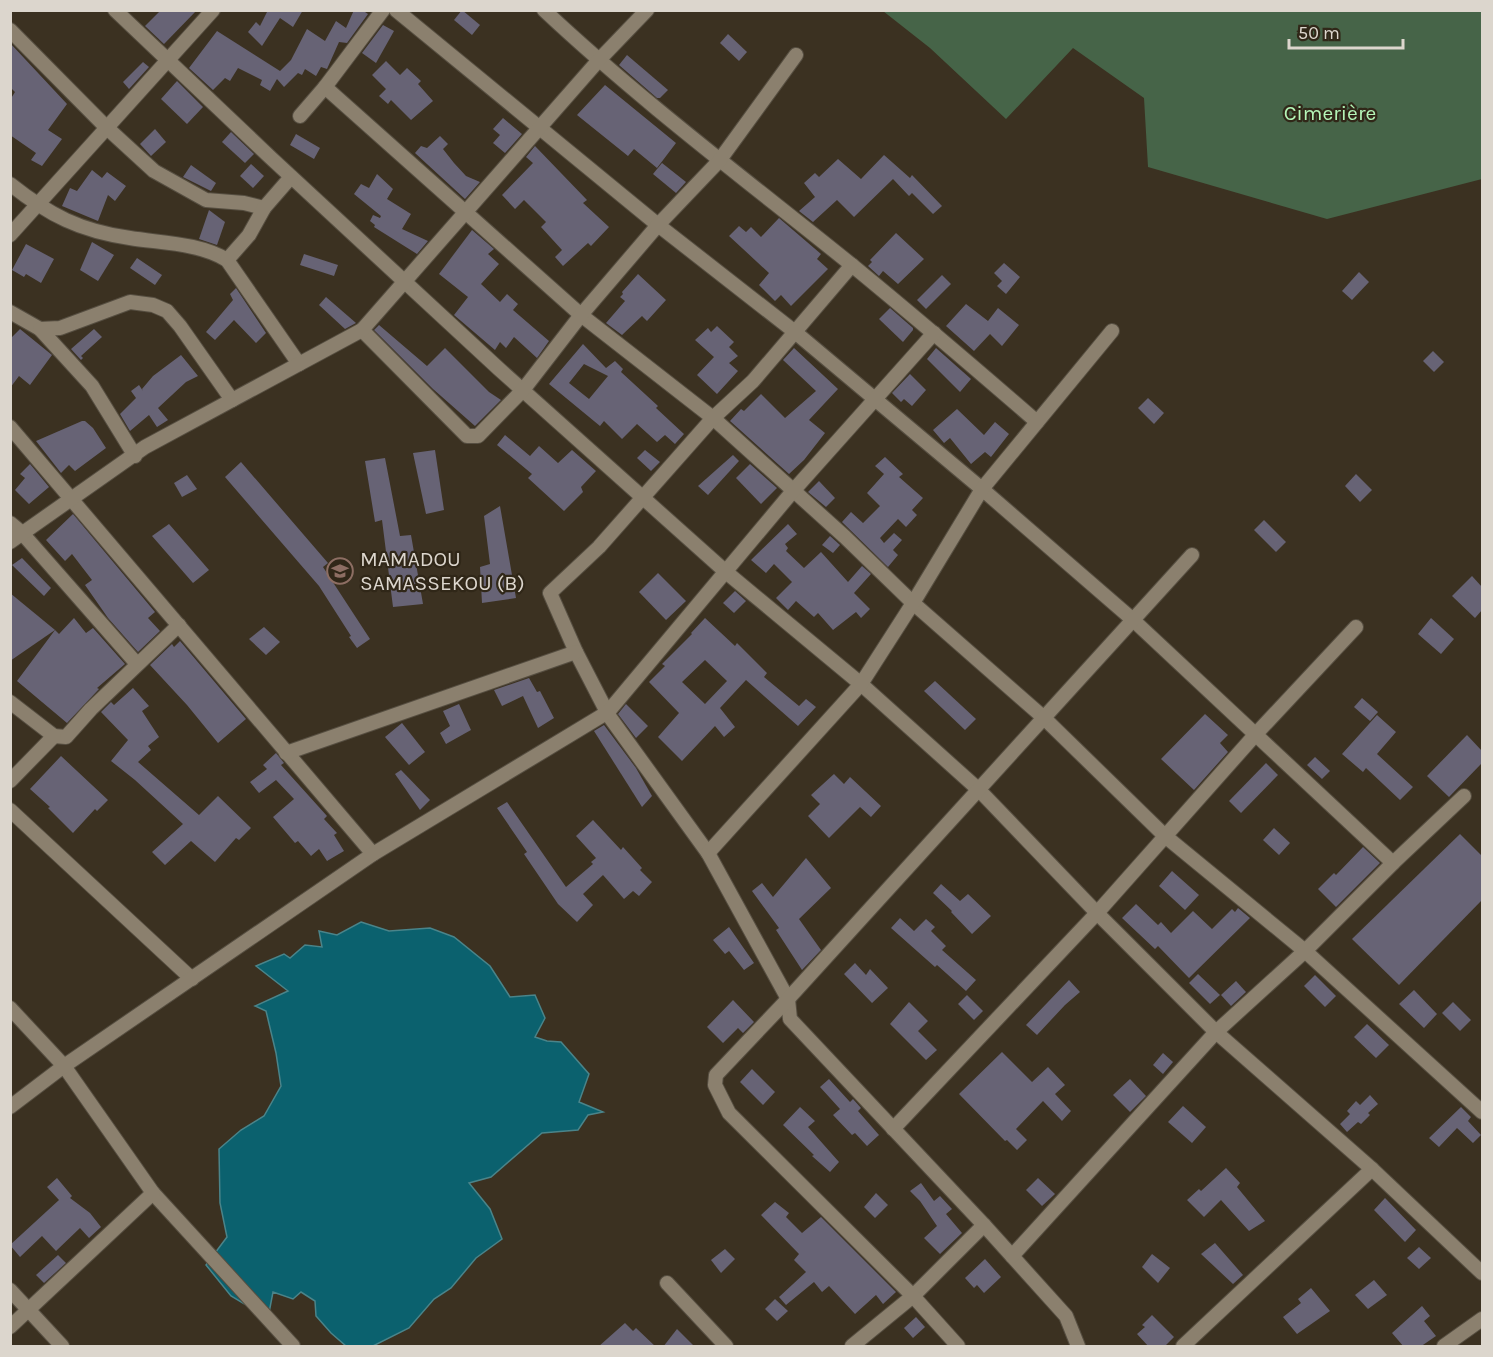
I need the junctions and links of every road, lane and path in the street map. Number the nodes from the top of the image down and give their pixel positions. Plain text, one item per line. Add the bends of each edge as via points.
1 (115, 10) edge
2 (213, 10) edge
3 (383, 10) edge
4 (396, 10) edge
5 (544, 10) edge
6 (647, 10) edge
7 (10, 30) edge
8 (796, 55) dead end
9 (167, 60) junction
10 (598, 61) junction
11 (325, 87) junction
12 (300, 116) dead end
13 (106, 127) junction
14 (540, 127) junction
15 (719, 161) junction
16 (291, 177) junction
17 (10, 184) edge
18 (37, 205) junction
19 (264, 208) junction
20 (465, 213) junction
21 (658, 225) junction
22 (10, 235) edge
23 (227, 260) junction
24 (852, 265) junction
25 (405, 282) junction
26 (10, 312) edge
27 (581, 315) junction
28 (40, 329) junction
29 (362, 330) junction
30 (1112, 330) dead end
31 (795, 332) junction
32 (934, 333) junction
33 (299, 364) junction
34 (523, 390) junction
35 (876, 399) junction
36 (232, 400) junction
37 (713, 418) junction
38 (1037, 422) junction
39 (10, 427) edge
40 (135, 456) junction
41 (982, 489) junction
42 (793, 491) junction
43 (641, 497) junction
44 (70, 498) junction
45 (10, 523) edge
46 (22, 533) junction
47 (10, 542) edge
48 (1192, 555) dead end
49 (726, 572) junction
50 (913, 603) junction
51 (1132, 619) junction
52 (179, 625) junction
53 (1356, 627) dead end
54 (576, 652) junction
55 (137, 664) junction
56 (861, 684) junction
57 (10, 702) edge
58 (608, 712) junction
59 (1043, 717) junction
60 (1255, 735) junction
61 (54, 736) junction
62 (286, 753) junction
63 (10, 781) edge
64 (979, 790) junction
65 (1464, 796) dead end
66 (10, 810) edge
67 (1165, 836) junction
68 (708, 853) junction
69 (373, 854) junction
70 (1393, 863) junction
71 (1097, 913) junction
72 (1305, 951) junction
73 (192, 979) junction
74 (789, 999) junction
75 (10, 1008) edge
76 (1216, 1032) junction
77 (64, 1066) junction
78 (10, 1107) edge
79 (1482, 1112) edge
80 (893, 1130) junction
81 (1372, 1169) junction
82 (153, 1193) junction
83 (984, 1225) junction
84 (1012, 1256) junction
85 (1482, 1273) edge
86 (667, 1283) dead end
87 (10, 1290) edge
88 (913, 1296) junction
89 (29, 1309) junction
90 (1482, 1319) edge
91 (10, 1327) edge
92 (287, 1345) edge
93 (62, 1347) edge
94 (726, 1347) edge
95 (852, 1347) edge
96 (958, 1347) edge
97 (1078, 1347) edge
98 (1183, 1347) edge
99 (1444, 1347) edge

1 - 9 street
2 - 9 street
3 - 11 street
4 - 14 street
5 - 10 street
6 - 10 street
7 - 13 street
8 - 15 street
9 - 13 street
9 - 16 street
10 - 14 street
10 - 15 street
11 - 12 street
11 - 20 street
13 - 18 street
13 - 19 street via 154,171 206,200 244,202
14 - 20 street
14 - 21 street
15 - 21 street
15 - 24 street
16 - 19 street
16 - 25 street
17 - 18 street
18 - 22 street
18 - 23 street via 74,225 215,252
19 - 23 street via 249,235
20 - 25 street
20 - 27 street
21 - 27 street
21 - 31 street
23 - 33 street
24 - 31 street
24 - 32 street
25 - 29 street
25 - 34 street
26 - 28 street
27 - 34 street
27 - 37 street
28 - 36 street via 60,328 130,302 153,305 167,311 180,326
28 - 40 street via 92,386
29 - 33 street
29 - 34 street via 467,436 478,436
30 - 38 street
31 - 35 street
31 - 37 street via 753,381
32 - 35 street
32 - 38 street
33 - 36 street
34 - 43 street
35 - 41 street
35 - 42 street
36 - 40 street
37 - 42 street
37 - 43 street
38 - 41 street
39 - 44 street
40 - 44 street
41 - 50 street
41 - 51 street
42 - 49 street
42 - 50 street
43 - 49 street
43 - 54 street via 598,547 550,593
44 - 46 street
44 - 52 street
45 - 46 street
46 - 47 street
46 - 55 street
48 - 51 street
49 - 56 street
49 - 58 street
50 - 56 street
50 - 59 street
51 - 59 street
51 - 60 street
52 - 55 street
52 - 62 street
53 - 60 street
54 - 58 street
54 - 62 street
55 - 61 street via 66,736
56 - 64 street
56 - 68 street
57 - 61 street
58 - 68 street
58 - 69 street
59 - 64 street
59 - 67 street
60 - 67 street
60 - 70 street
61 - 63 street
62 - 69 street
64 - 71 street
64 - 74 street
65 - 70 street
66 - 73 street
67 - 71 street
67 - 72 street
68 - 74 street
69 - 73 street
70 - 72 street
71 - 76 street
71 - 80 street
72 - 76 street
72 - 79 street
73 - 77 street
74 - 80 street via 790,1019
74 - 88 street via 716,1075 716,1085 729,1113
75 - 77 street
76 - 81 street
76 - 84 street
77 - 78 street
77 - 82 street
80 - 83 street
81 - 85 street
81 - 98 street
82 - 89 street
82 - 92 street
83 - 84 street
83 - 88 street
84 - 97 street via 1066,1316
86 - 94 street
87 - 89 street
88 - 95 street
88 - 96 street
89 - 91 street
89 - 93 street
90 - 99 street

